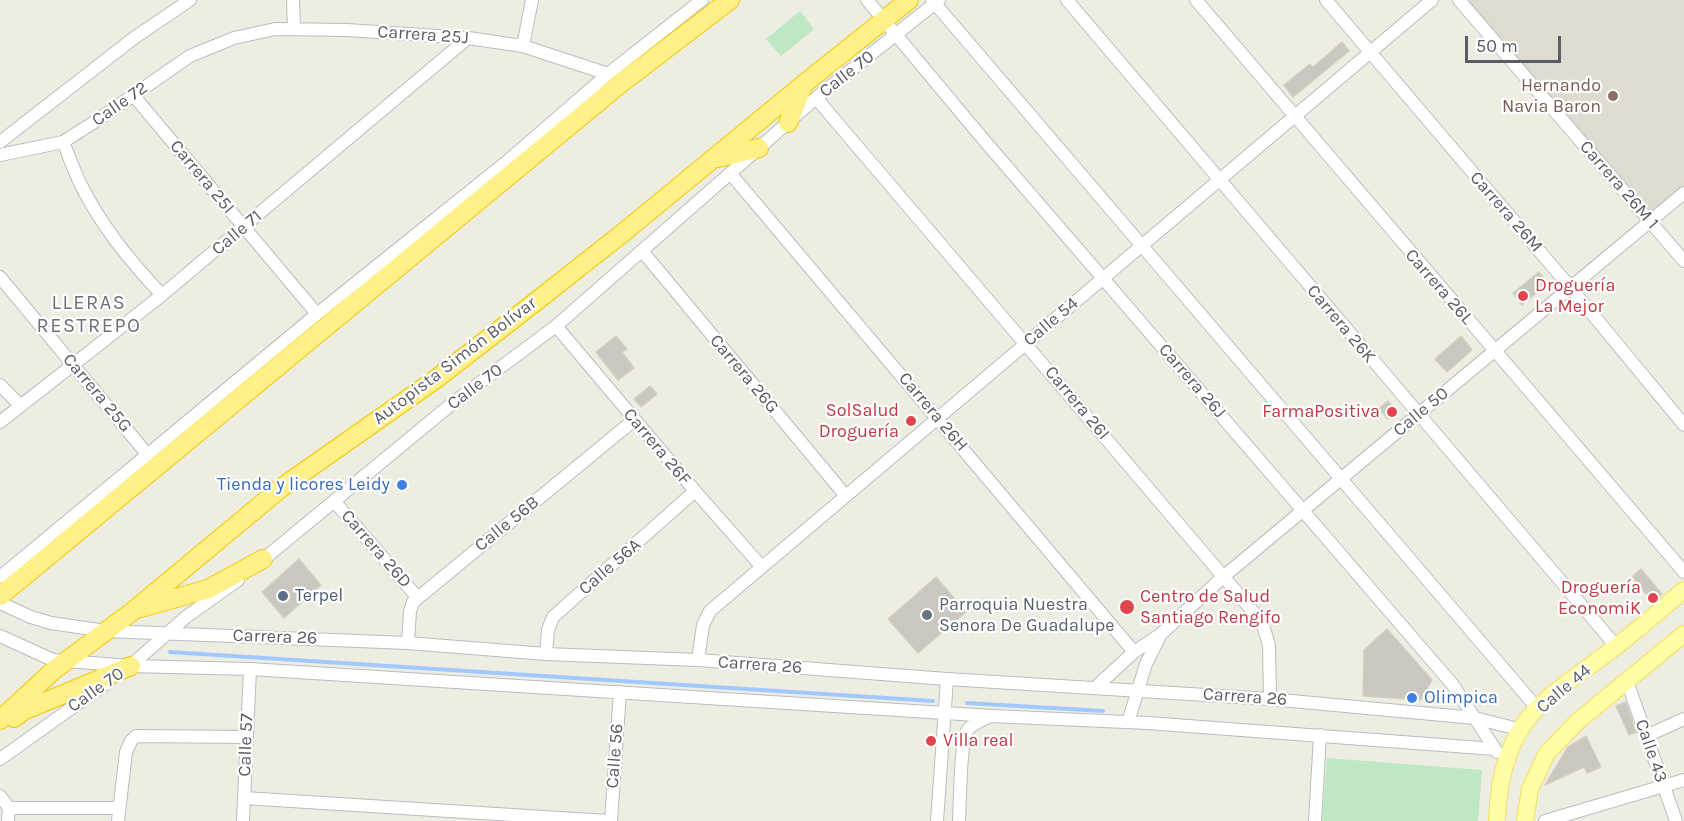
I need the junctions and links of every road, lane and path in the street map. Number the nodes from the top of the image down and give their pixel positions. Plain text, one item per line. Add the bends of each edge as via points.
1 (190, 0) edge
2 (293, 0) edge
3 (532, 0) edge
4 (702, 0) edge
5 (730, 0) edge
6 (867, 0) edge
7 (909, 0) edge
8 (1067, 0) edge
9 (1196, 0) edge
10 (1326, 0) edge
11 (1432, 0) edge
12 (1459, 0) edge
13 (936, 1) edge
14 (885, 20) junction
15 (294, 29) junction
16 (898, 35) junction
17 (234, 38) joint
18 (468, 38) junction
19 (523, 46) junction
20 (1370, 53) junction
21 (608, 74) junction
22 (805, 83) junction
23 (133, 95) junction
24 (816, 98) junction
25 (1294, 117) junction
26 (788, 123) junction
27 (0, 142) edge
28 (63, 142) junction
29 (759, 148) junction
30 (0, 155) edge
31 (713, 159) junction
32 (508, 169) junction
33 (730, 173) junction
34 (1219, 180) junction
35 (1684, 193) edge
36 (1650, 221) junction
37 (244, 227) junction
38 (1142, 245) junction
39 (643, 252) junction
40 (1684, 261) edge
41 (0, 277) edge
42 (1103, 278) junction
43 (1570, 287) junction
44 (162, 295) junction
45 (317, 314) junction
46 (556, 326) junction
47 (1026, 343) junction
48 (1495, 351) junction
49 (72, 364) junction
50 (0, 385) edge
51 (20, 405) junction
52 (1418, 414) junction
53 (938, 418) junction
54 (634, 420) junction
55 (0, 422) edge
56 (1684, 425) edge
57 (147, 454) junction
58 (1341, 479) junction
59 (695, 492) junction
60 (845, 495) junction
61 (334, 501) junction
62 (1304, 510) junction
63 (263, 559) junction
64 (761, 566) junction
65 (1684, 572) edge
66 (0, 577) edge
67 (1223, 578) junction
68 (1684, 590) edge
69 (0, 596) edge
70 (418, 598) junction
71 (0, 603) edge
72 (133, 611) junction
73 (106, 631) junction
74 (170, 632) junction
75 (1161, 634) junction
76 (1684, 634) edge
77 (0, 636) edge
78 (408, 643) junction
79 (1616, 646) junction
80 (1134, 652) junction
81 (546, 654) junction
82 (698, 660) junction
83 (67, 661) junction
84 (131, 666) junction
85 (250, 669) junction
86 (946, 679) junction
87 (1627, 681) junction
88 (1096, 687) junction
89 (1137, 690) junction
90 (620, 692) junction
91 (1270, 699) junction
92 (1537, 708) junction
93 (944, 713) junction
94 (992, 716) junction
95 (1475, 718) junction
96 (1684, 719) edge
97 (0, 720) edge
98 (1128, 722) junction
99 (0, 728) edge
100 (1522, 730) junction
101 (1320, 735) junction
102 (1646, 736) junction
103 (247, 737) junction
104 (1496, 749) junction
105 (0, 759) edge
106 (1503, 771) junction
107 (1684, 780) edge
108 (1664, 786) junction
109 (0, 796) edge
110 (244, 798) junction
111 (9, 808) junction
112 (119, 808) junction
113 (8, 821) edge
114 (118, 821) edge
115 (243, 821) edge
116 (609, 821) edge
117 (937, 821) edge
118 (959, 821) edge
119 (1315, 821) edge
120 (1497, 821) edge
121 (1525, 821) edge
122 (1545, 821) edge
123 (1676, 821) edge

1 - 27 street via 134,38
2 - 15 street
3 - 19 street
4 - 21 street
5 - 32 highway
6 - 14 street, Carrera 26J
7 - 14 highway, Autopista Simón Bolívar
8 - 34 street, Carrera 26K
9 - 25 street, Carrera 26L
10 - 20 street, Carrera 26M
11 - 20 street, Calle 54
12 - 36 street, Carrera 26M 1
13 - 16 street, Calle 70
13 - 38 street
14 - 16 street, Carrera 26J
14 - 22 highway, Autopista Simón Bolívar
15 - 17 street, Carrera 25J
15 - 18 street, Carrera 25J
16 - 24 street, Calle 70
16 - 42 street, Carrera 26J
17 - 23 street, Calle 72 via 190,56
18 - 19 street, Carrera 25J
18 - 37 street, Calle 71
19 - 21 street, Carrera 25J
20 - 25 street, Calle 54
20 - 43 street, Carrera 26M
21 - 32 street
22 - 26 highway
22 - 31 highway, Autopista Simón Bolívar
23 - 28 street, Calle 72
23 - 37 street, Carrera 25I
24 - 26 street, Calle 70
24 - 47 street, Carrera 26I
25 - 34 street, Calle 54
25 - 48 street, Carrera 26L
26 - 29 street, Calle 70
28 - 30 street, Calle 72
28 - 44 street via 103,224
29 - 31 highway
29 - 33 street, Calle 70
31 - 72 highway, Autopista Simón Bolívar via 436,379 281,489
32 - 45 street
32 - 69 highway
33 - 39 street, Calle 70
33 - 53 street, Carrera 26H
34 - 38 street, Calle 54
34 - 52 street, Carrera 26K
35 - 36 street, Calle 50
36 - 40 street, Carrera 26M 1
36 - 43 street, Calle 50
37 - 44 street, Calle 71
37 - 45 street, Carrera 25I
38 - 42 street, Calle 54
38 - 58 street
39 - 46 street, Calle 70
39 - 60 street, Carrera 26G
41 - 49 street, Carrera 25G
42 - 47 street, Calle 54
42 - 62 street, Carrera 26J
43 - 48 street, Calle 50
43 - 56 street, Carrera 26M
44 - 49 street, Calle 71
45 - 57 street
46 - 54 street, Carrera 26F
46 - 61 street, Calle 70 via 454,402
47 - 53 street, Calle 54
47 - 67 street, Carrera 26I
48 - 52 street, Calle 50
48 - 65 street, Carrera 26L
49 - 51 street, Calle 71
49 - 57 street, Carrera 25G
50 - 51 street
51 - 55 street, Calle 71
52 - 58 street, Calle 50
52 - 79 street, Carrera 26K
53 - 60 street, Calle 54
53 - 80 street, Carrera 26H
54 - 59 street, Carrera 26F
54 - 70 street, Calle 56B
57 - 66 street
58 - 62 street, Calle 50
58 - 92 street
59 - 64 street, Carrera 26F
59 - 81 street, Calle 56A via 553,617
60 - 64 street, Calle 54
61 - 63 street, Calle 70
61 - 70 street, Carrera 26D
62 - 67 street, Calle 50
62 - 95 street, Carrera 26J via 1453,685
63 - 72 highway via 208,589
63 - 74 street, Calle 70
64 - 82 street, Calle 54 via 710,611
67 - 75 street, Calle 50
67 - 91 street, Carrera 26I via 1266,630
68 - 79 main road, Calle 44
70 - 78 street via 411,608
71 - 73 street, Carrera 26 via 51,623
72 - 73 highway, Autopista Simón Bolívar
73 - 74 street, Carrera 26
73 - 83 highway, Autopista Simón Bolívar
74 - 78 street, Carrera 26
74 - 84 street, Calle 70
75 - 80 street, Calle 50
75 - 89 street, Calle 50
76 - 87 main road, Calle 44
77 - 83 street, Carrera 26 via 53,660
78 - 81 street, Carrera 26
79 - 92 main road, Calle 44
80 - 88 street, Calle 50
81 - 82 street, Carrera 26
82 - 86 street, Carrera 26
83 - 84 street, Carrera 26
83 - 97 highway, Autopista Simón Bolívar
84 - 85 street, Carrera 26
84 - 99 highway via 23,711
84 - 105 street, Calle 70
85 - 90 street, Carrera 26
85 - 103 street, Calle 57
86 - 88 street, Carrera 26
86 - 93 street
87 - 102 street, Calle 43
87 - 121 main road, Calle 44 via 1578,721 1547,753 1530,789
88 - 89 street, Carrera 26
89 - 91 street, Carrera 26
89 - 98 street, Calle 50
90 - 93 street, Carrera 26
90 - 116 street, Calle 56
91 - 95 street, Carrera 26
92 - 100 main road, Calle 44
93 - 94 street, Carrera 26
93 - 117 street
94 - 98 street, Carrera 26
94 - 118 street via 967,731 963,743
95 - 100 street, Carrera 26
95 - 104 street, Carrera 26J
96 - 102 street
98 - 101 street, Carrera 26
100 - 106 main road, Calle 44
101 - 104 street, Carrera 26
101 - 119 street
102 - 108 street, Calle 43
103 - 110 street, Calle 57
103 - 112 street via 136,736 126,752
104 - 106 street, Carrera 26J
106 - 120 main road, Calle 44
107 - 108 street
108 - 122 street
108 - 123 street, Calle 43
109 - 111 street
110 - 115 street, Calle 57
110 - 116 street
111 - 112 street
111 - 113 street
112 - 114 street

